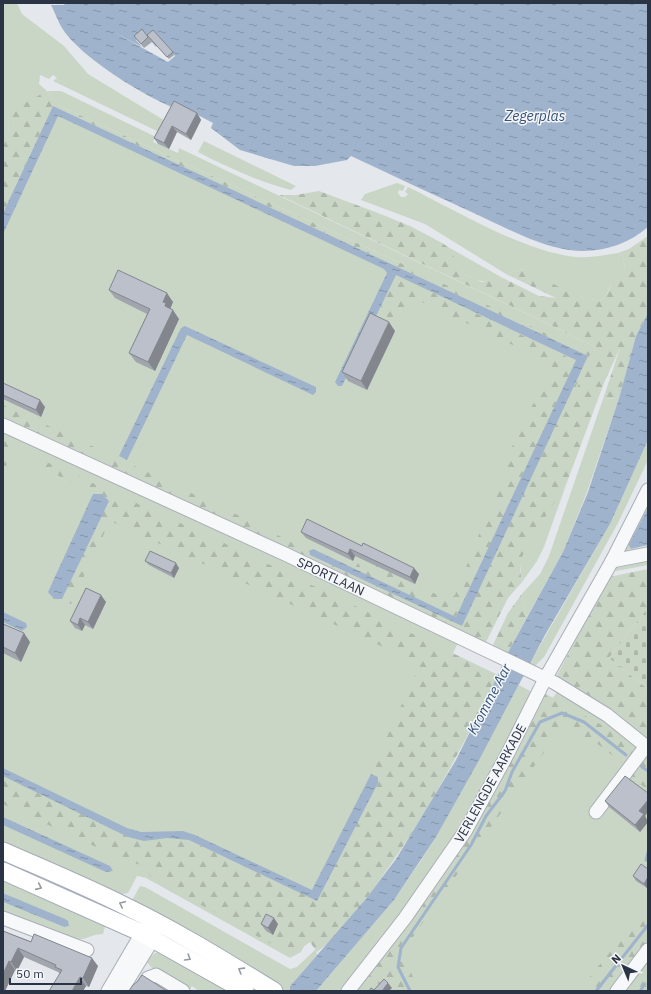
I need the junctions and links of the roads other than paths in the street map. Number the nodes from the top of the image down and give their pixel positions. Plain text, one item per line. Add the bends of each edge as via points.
1 (3, 425) edge
2 (648, 490) edge
3 (648, 554) edge
4 (612, 561) junction
5 (545, 679) junction
6 (647, 747) edge
7 (596, 812) dead end
8 (3, 851) edge
9 (3, 871) edge
10 (3, 918) edge
11 (156, 922) junction
12 (148, 936) junction
13 (87, 950) dead end
14 (648, 950) edge
15 (643, 967) edge
16 (108, 991) edge
17 (121, 991) edge
18 (140, 991) edge
19 (183, 991) edge
20 (245, 991) edge
21 (274, 991) edge
22 (348, 991) edge
23 (617, 991) edge

1 - 5 street, SPORTLAAN via 278,550
2 - 4 street, VERLENGDE AARKADE
3 - 4 street
4 - 5 street, VERLENGDE AARKADE
5 - 6 street, SPORTLAAN via 607,715
5 - 22 street, VERLENGDE AARKADE via 466,830 405,918
6 - 7 street
11 -> 8 main road
9 -> 12 main road
10 - 13 street
11 - 12 street
21 -> 11 main road
12 - 16 street
12 - 17 street
12 -> 20 main road
14 - 15 street
15 - 23 street
18 - 19 street via 148,978 156,975

